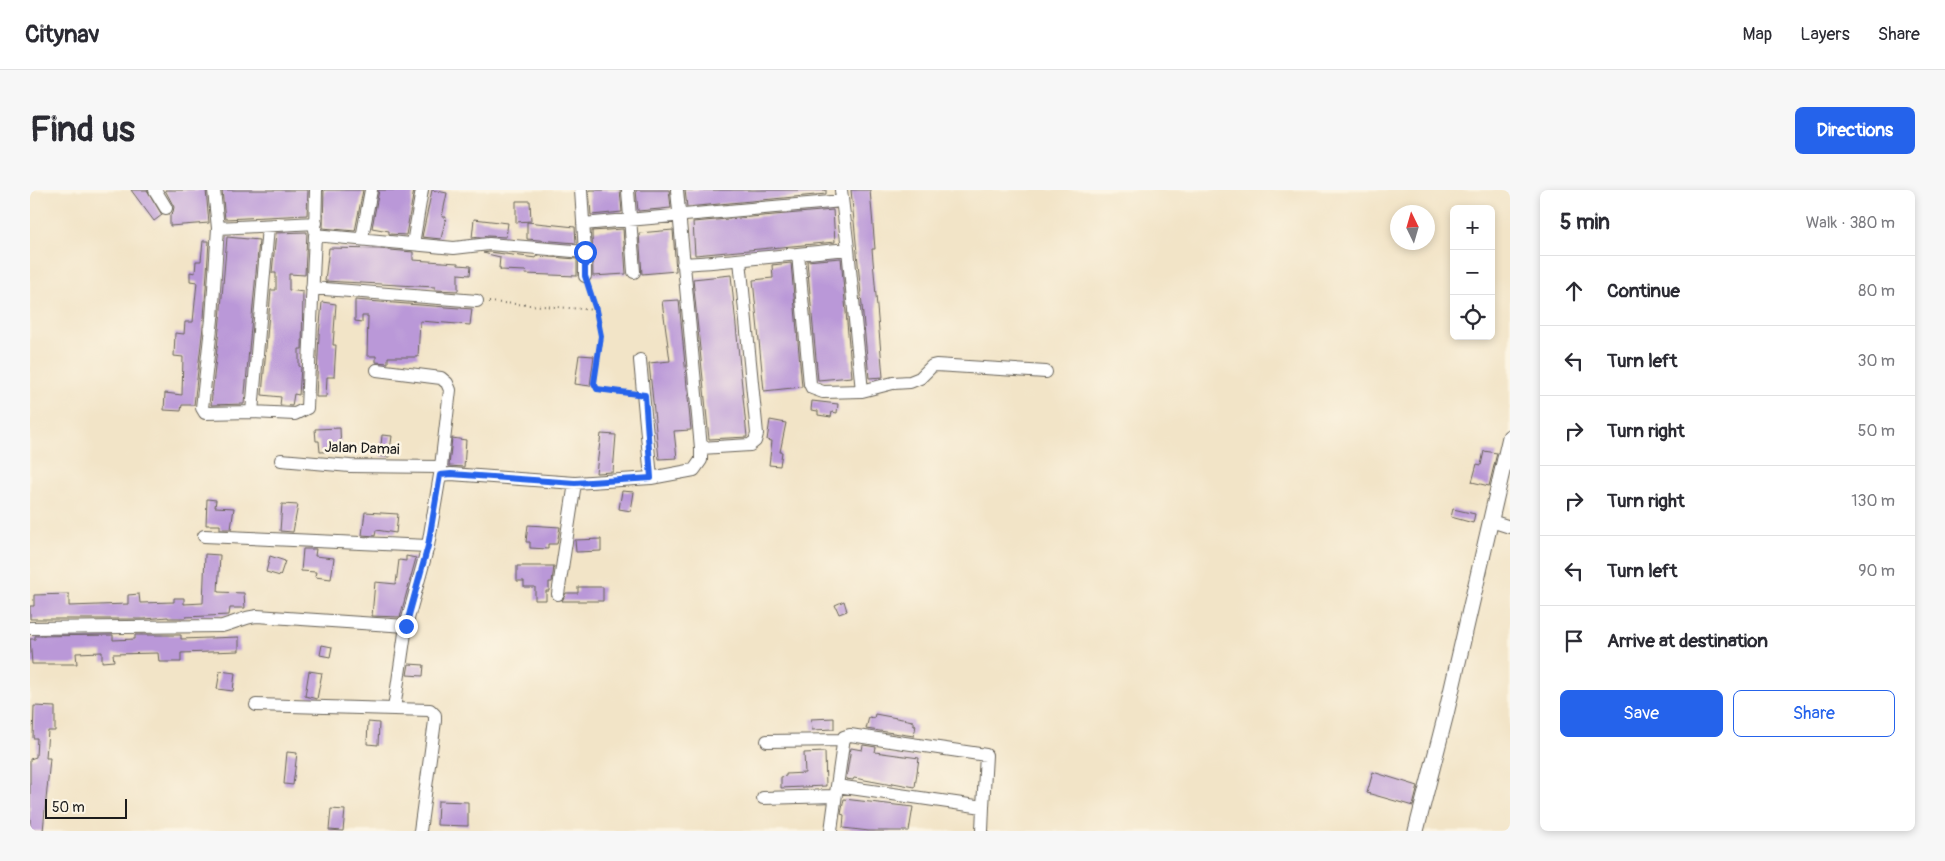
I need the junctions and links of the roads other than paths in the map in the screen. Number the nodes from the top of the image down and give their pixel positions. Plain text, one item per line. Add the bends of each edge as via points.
1 (155, 190) edge
2 (214, 190) edge
3 (316, 190) edge
4 (371, 190) edge
5 (422, 190) edge
6 (581, 190) edge
7 (628, 190) edge
8 (677, 190) edge
9 (841, 196) edge
10 (166, 208) dead end
11 (679, 214) junction
12 (631, 220) junction
13 (584, 224) junction
14 (268, 227) junction
15 (218, 228) junction
16 (315, 229) junction
17 (362, 238) junction
18 (413, 244) junction
19 (848, 249) junction
20 (585, 252) junction
21 (798, 254) junction
22 (740, 260) junction
23 (683, 264) junction
24 (634, 272) dead end
25 (585, 276) road end
26 (312, 288) junction
27 (476, 301) road end
28 (640, 360) dead end
29 (377, 370) dead end
30 (1046, 372) dead end
31 (862, 391) junction
32 (252, 412) junction
33 (1510, 437) edge
34 (700, 448) junction
35 (281, 460) dead end
36 (440, 471) junction
37 (651, 478) junction
38 (575, 483) junction
39 (1501, 524) edge
40 (204, 536) dead end
41 (428, 546) junction
42 (558, 594) dead end
43 (406, 626) junction
44 (30, 628) edge
45 (256, 705) dead end
46 (394, 709) junction
47 (844, 740) junction
48 (767, 741) dead end
49 (836, 791) junction
50 (763, 798) dead end
51 (983, 807) junction
52 (420, 831) edge
53 (830, 831) edge
54 (982, 831) edge
55 (1416, 831) edge

1 - 10 street
2 - 15 street
3 - 16 street
4 - 17 street
5 - 18 street
6 - 13 street
7 - 12 street
8 - 11 street
9 - 11 street
9 - 19 street
11 - 12 street
11 - 23 street
12 - 13 street
12 - 24 street
13 - 20 street
14 - 15 street
14 - 16 street
14 - 32 street
15 - 32 street via 202,408 205,413
16 - 17 street
16 - 26 street
17 - 18 street
18 - 20 street via 454,248 489,244
19 - 21 street
19 - 31 street
20 - 25 street
21 - 22 street
21 - 31 street via 812,388 823,392
22 - 23 street
22 - 34 street via 758,434 750,445
23 - 34 street
26 - 27 street
26 - 32 street via 307,408 295,414
28 - 37 street
29 - 36 street via 441,378 447,383 450,390
30 - 31 street via 936,365 910,382
33 - 39 main road
34 - 37 street, Jalan Damai via 701,460 694,470
35 - 36 street, Jalan Damai
36 - 38 street, Jalan Damai
36 - 41 street
37 - 38 street, Jalan Damai
38 - 42 street
39 - 55 main road
40 - 41 street
41 - 43 street
43 - 44 street via 257,616 222,626
43 - 46 street
45 - 46 street
46 - 52 street via 430,710 435,715
47 - 48 street
47 - 49 street
47 - 51 street via 850,734 986,755
49 - 50 street
49 - 51 street
49 - 53 street
51 - 54 street

